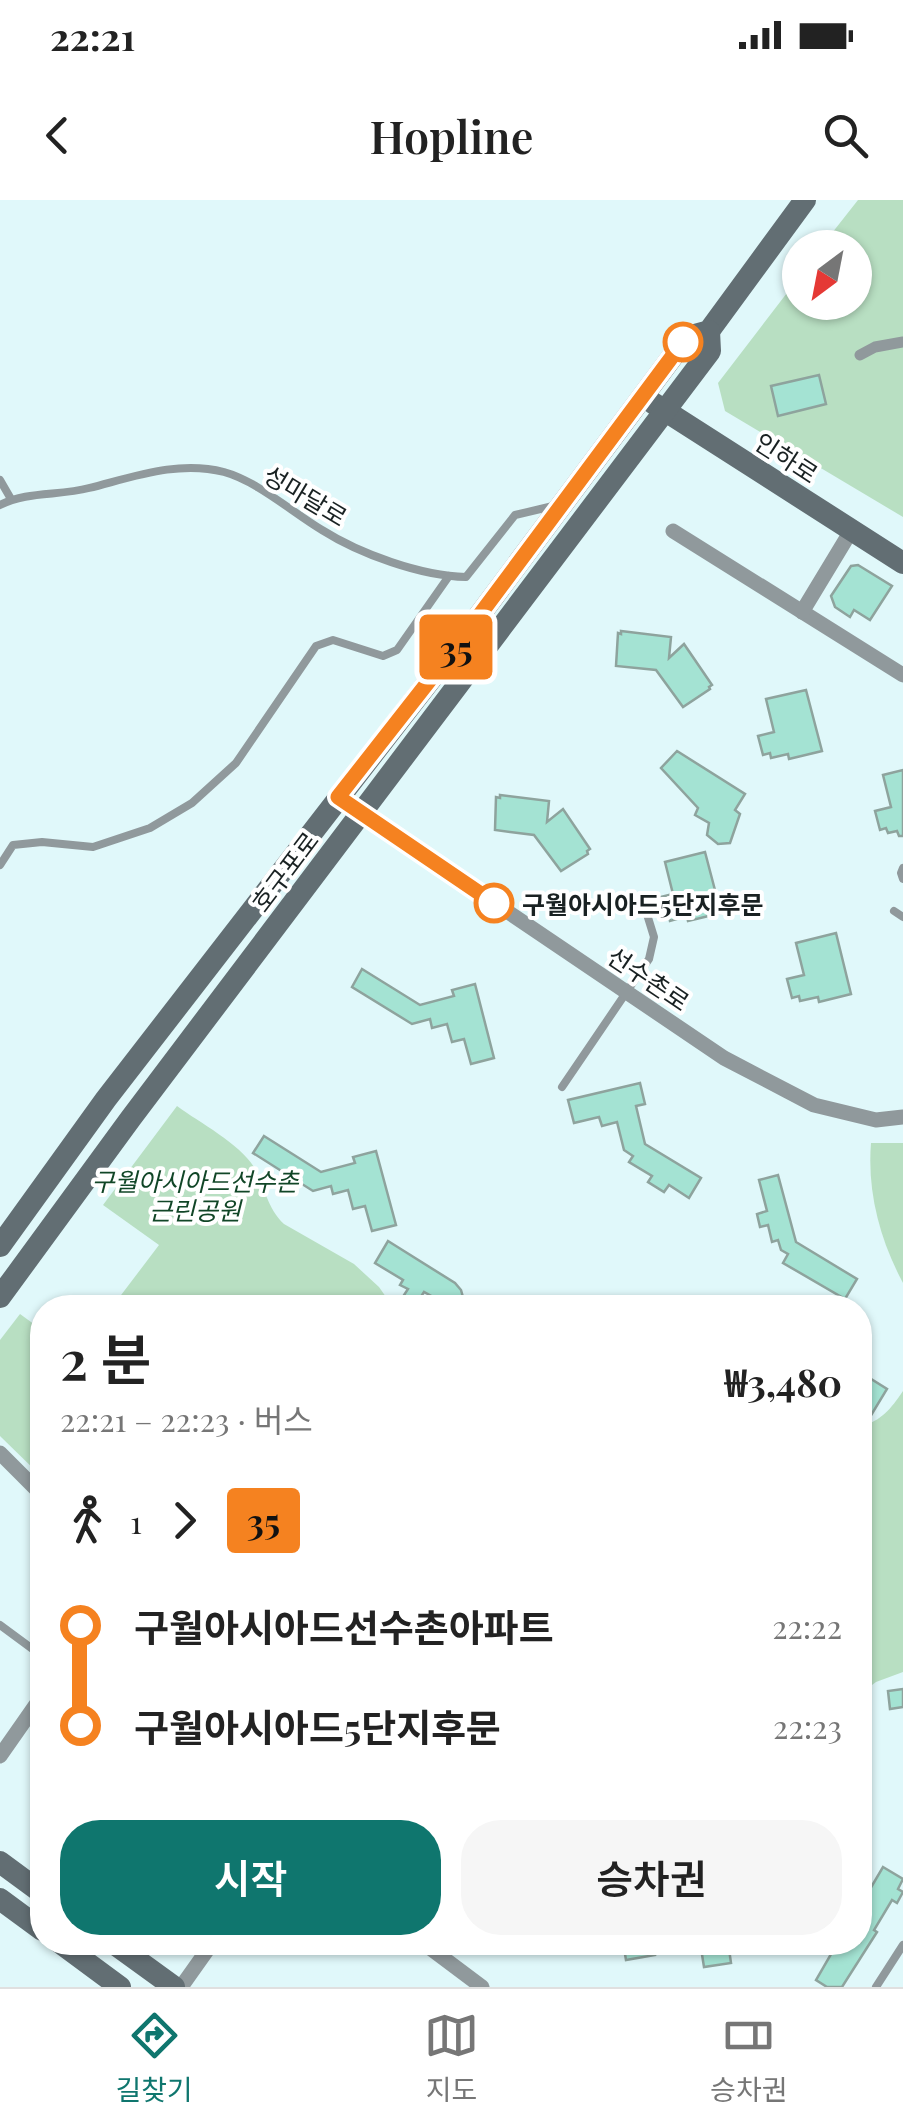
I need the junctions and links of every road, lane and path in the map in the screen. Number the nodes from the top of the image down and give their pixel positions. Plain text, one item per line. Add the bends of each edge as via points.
1 (805, 200) edge
2 (709, 331) junction
3 (903, 342) edge
4 (860, 355) dead end
5 (643, 396) junction
6 (666, 411) junction
7 (0, 480) edge
8 (11, 499) junction
9 (562, 504) junction
10 (0, 505) edge
11 (673, 530) dead end
12 (852, 531) junction
13 (903, 563) edge
14 (450, 576) junction
15 (802, 612) junction
16 (903, 676) edge
17 (338, 797) junction
18 (362, 814) junction
19 (0, 865) edge
20 (903, 868) edge
21 (903, 879) edge
22 (646, 911) dead end
23 (894, 911) dead end
24 (903, 917) edge
25 (627, 993) junction
26 (562, 1087) dead end
27 (903, 1117) edge
28 (0, 1246) edge
29 (0, 1297) edge
30 (0, 1454) edge
31 (30, 1483) edge
32 (0, 1625) edge
33 (30, 1647) edge
34 (30, 1713) edge
35 (0, 1756) edge
36 (0, 1862) edge
37 (30, 1884) edge
38 (0, 1899) edge
39 (30, 1921) edge
40 (903, 1944) edge
41 (77, 1955) edge
42 (131, 1955) edge
43 (202, 1955) edge
44 (439, 1955) edge
45 (120, 1987) edge
46 (177, 1987) edge
47 (482, 1987) edge
48 (876, 1987) edge

1 - 2 main road, 호구포로
2 - 5 main road, 호구포로 via 687,337
2 - 6 main road, 호구포로 via 710,351
3 - 4 street
5 - 6 main road, 인하로
5 - 9 main road, 호구포로
6 - 12 main road, 인하로
6 - 18 main road, 호구포로
7 - 8 lane
8 - 10 lane, 성마달로
8 - 14 lane, 성마달로 via 138,474 225,472 357,548
9 - 14 lane via 515,515 466,577
9 - 17 main road, 호구포로
11 - 15 street
12 - 13 main road, 인하로
12 - 15 street
14 - 19 lane via 396,650 382,656 333,640 316,646 236,763 192,803 150,828 93,847 14,845
15 - 16 street
17 - 18 street, 선수촌로
17 - 28 main road, 호구포로
18 - 25 street, 선수촌로
18 - 29 main road, 호구포로
20 - 21 lane
22 - 25 lane via 652,950
23 - 24 lane
25 - 26 lane
25 - 27 street, 선수촌로 via 724,1058 814,1105 876,1120
30 - 31 street
32 - 33 lane
34 - 35 street
36 - 37 main road
38 - 39 main road
40 - 48 lane
41 - 45 main road
42 - 46 main road
43 - 46 street
44 - 47 street

